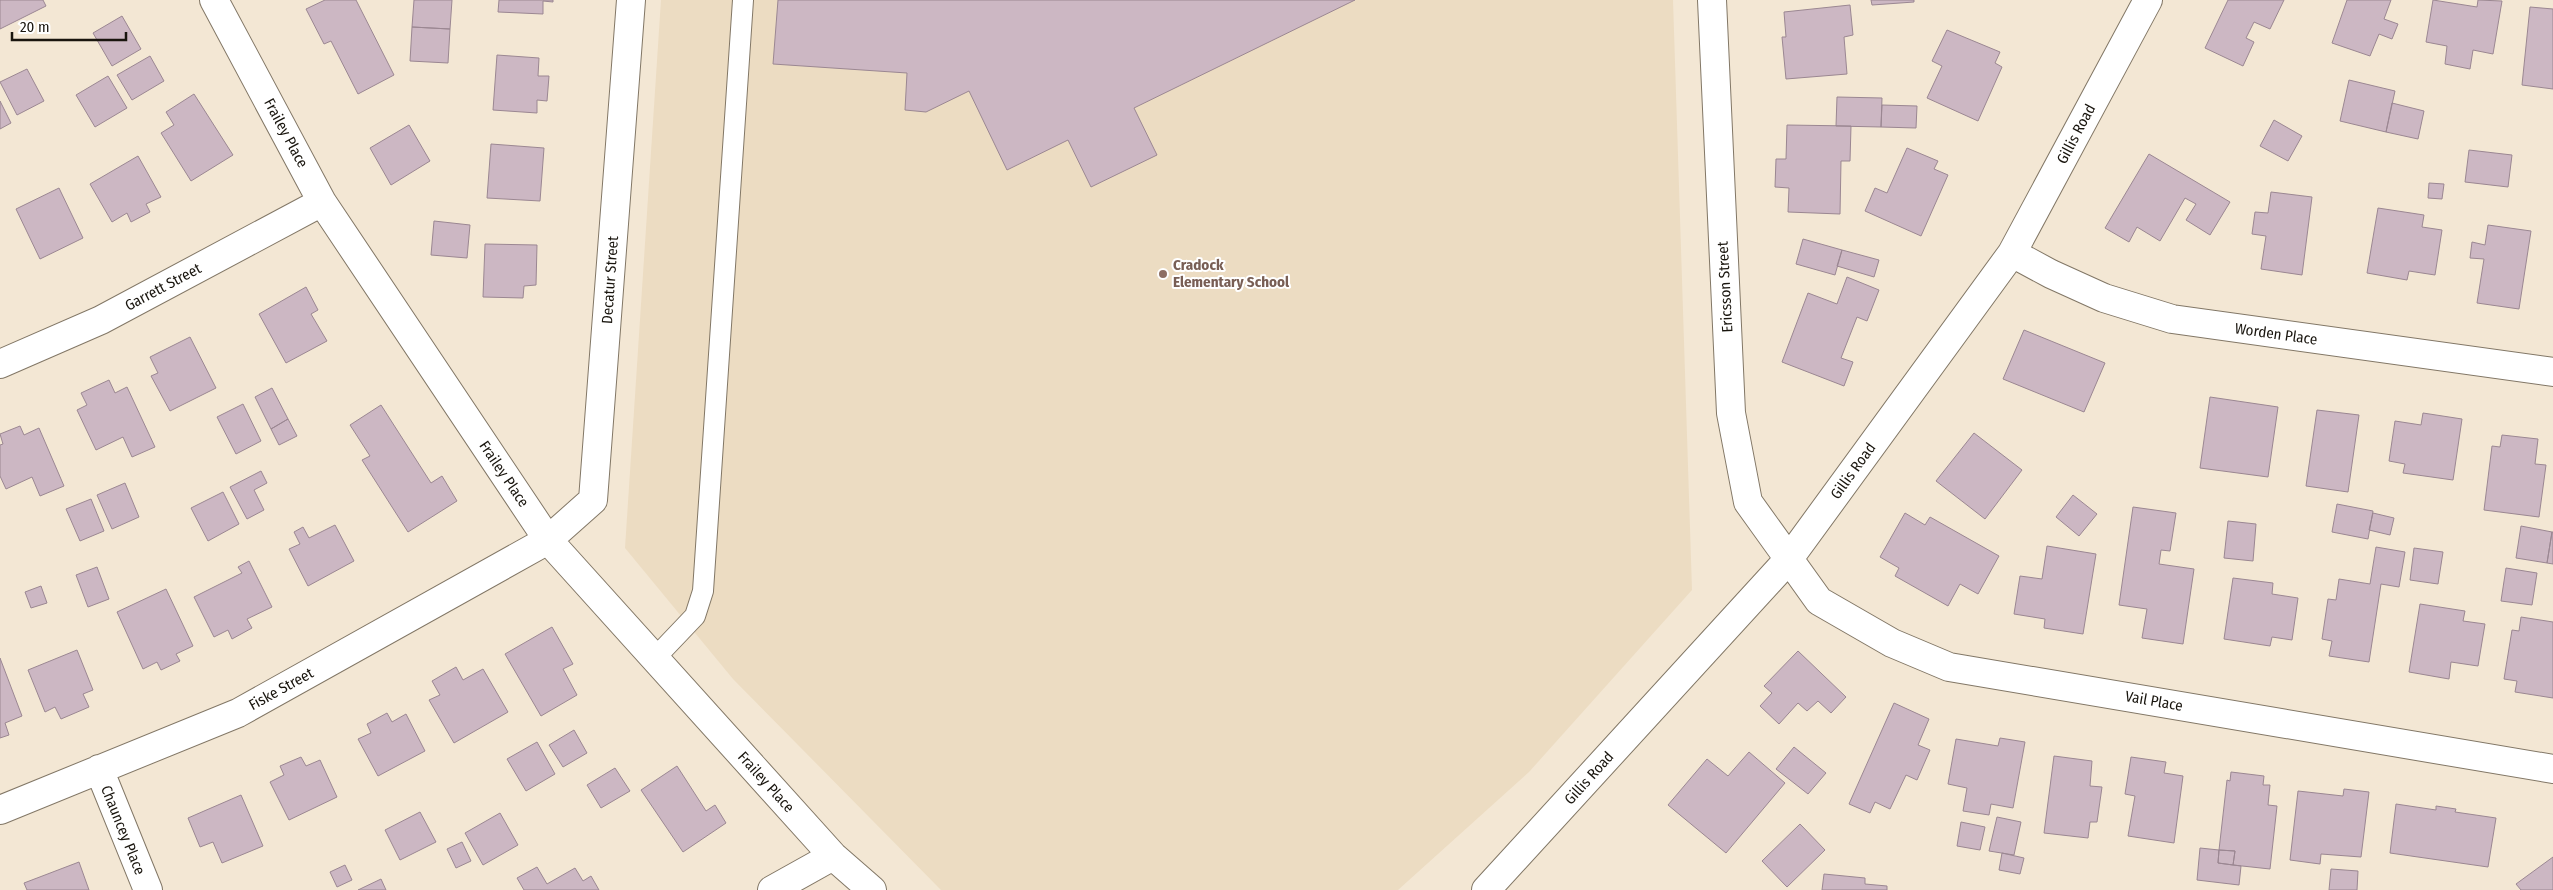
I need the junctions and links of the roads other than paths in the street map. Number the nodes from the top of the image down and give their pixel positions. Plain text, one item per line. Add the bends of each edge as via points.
1 (214, 0) edge
2 (631, 0) edge
3 (743, 0) edge
4 (1712, 0) edge
5 (2148, 0) edge
6 (322, 202) junction
7 (2012, 252) junction
8 (0, 364) edge
9 (2553, 372) edge
10 (548, 540) junction
11 (1788, 560) junction
12 (654, 658) junction
13 (99, 769) junction
14 (2553, 769) edge
15 (0, 810) edge
16 (833, 856) junction
17 (1489, 889) edge
18 (148, 890) edge
19 (772, 890) edge
20 (872, 890) edge

1 - 6 street, Frailey Place
2 - 10 street, Decatur Street via 593,500
3 - 12 lane via 703,591 695,616
4 - 11 street, Ericsson Street via 1731,413 1748,502
5 - 7 street, Gillis Road
6 - 8 street, Garrett Street via 101,320
6 - 10 street, Frailey Place
7 - 9 street, Worden Place via 2104,298 2172,319
7 - 11 street, Gillis Road
10 - 12 street, Frailey Place
10 - 13 street, Fiske Street via 238,713
11 - 14 street, Vail Place via 1819,600 1892,643 1949,667
11 - 17 street, Gillis Road
12 - 16 street, Frailey Place
13 - 15 street, Fiske Street
13 - 18 street, Chauncey Place
16 - 19 street
16 - 20 street, Frailey Place

